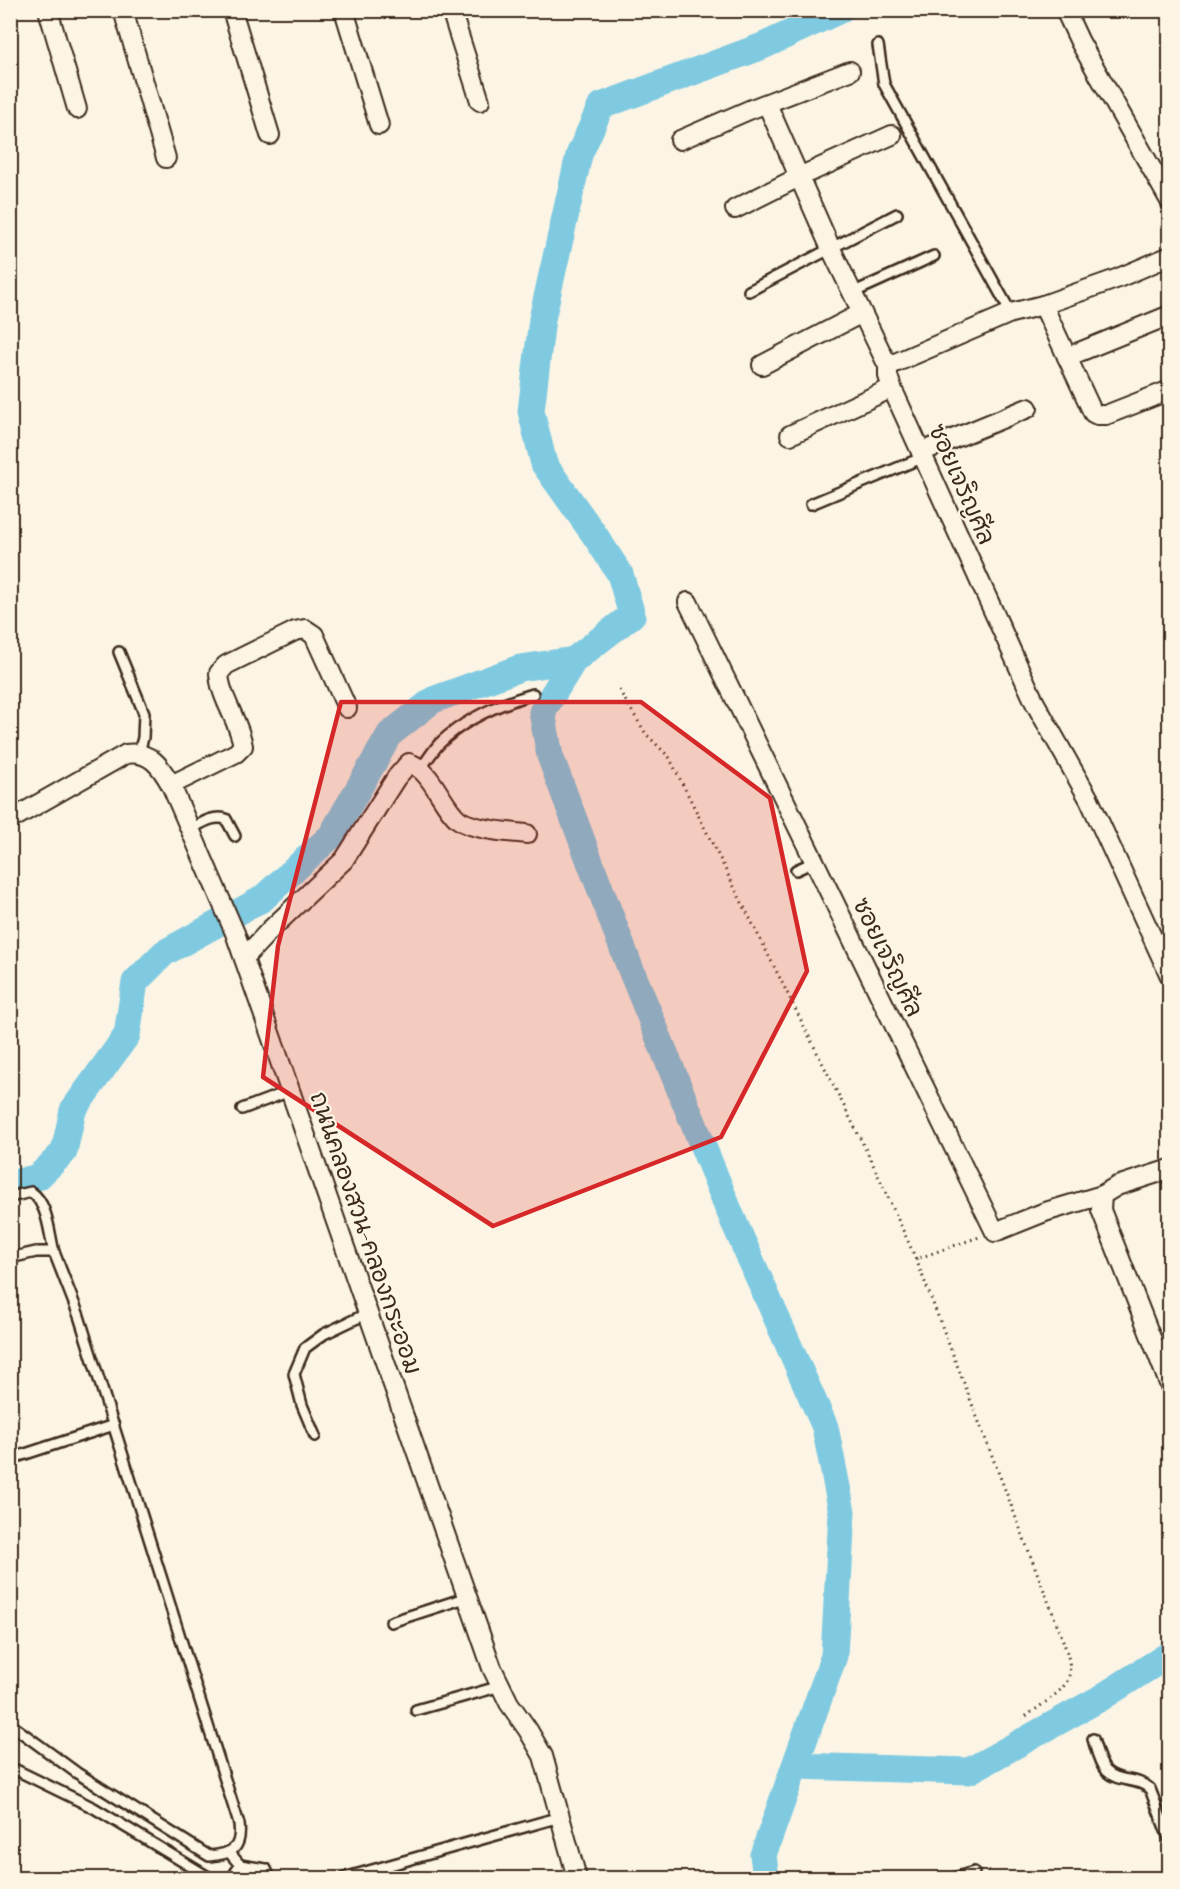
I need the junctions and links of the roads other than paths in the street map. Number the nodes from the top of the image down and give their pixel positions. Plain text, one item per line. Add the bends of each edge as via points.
1 (48, 10) edge
2 (123, 10) edge
3 (232, 10) edge
4 (344, 10) edge
5 (451, 10) edge
6 (1065, 10) edge
7 (878, 45) dead end
8 (850, 71) dead end
9 (480, 101) dead end
10 (768, 104) junction
11 (77, 109) dead end
12 (380, 125) dead end
13 (270, 135) dead end
14 (892, 135) dead end
15 (680, 140) dead end
16 (166, 158) dead end
17 (799, 177) junction
18 (1170, 201) edge
19 (735, 209) dead end
20 (897, 214) dead end
21 (831, 249) junction
22 (934, 256) dead end
23 (1170, 256) edge
24 (748, 291) dead end
25 (852, 293) junction
26 (1043, 304) junction
27 (862, 313) junction
28 (1011, 313) junction
29 (1170, 315) edge
30 (1067, 357) junction
31 (762, 365) dead end
32 (888, 366) junction
33 (892, 388) junction
34 (1170, 390) edge
35 (1028, 408) dead end
36 (790, 435) dead end
37 (923, 455) junction
38 (811, 504) dead end
39 (688, 602) dead end
40 (119, 652) dead end
41 (533, 694) dead end
42 (347, 708) dead end
43 (139, 752) junction
44 (420, 769) junction
45 (171, 785) junction
46 (10, 820) edge
47 (191, 829) junction
48 (527, 834) dead end
49 (235, 836) dead end
50 (814, 861) junction
51 (796, 870) dead end
52 (244, 958) junction
53 (1170, 976) edge
54 (291, 1091) junction
55 (242, 1109) dead end
56 (1170, 1169) edge
57 (1101, 1195) junction
58 (10, 1197) edge
59 (54, 1252) junction
60 (10, 1258) edge
61 (368, 1313) junction
62 (1170, 1386) edge
63 (114, 1425) junction
64 (315, 1436) dead end
65 (10, 1459) edge
66 (468, 1597) junction
67 (391, 1622) dead end
68 (501, 1686) junction
69 (416, 1710) dead end
70 (10, 1724) edge
71 (1093, 1739) dead end
72 (10, 1767) edge
73 (560, 1817) junction
74 (1170, 1841) edge
75 (229, 1852) junction
76 (240, 1865) junction
77 (974, 1872) dead end
78 (210, 1878) edge
79 (232, 1878) edge
80 (270, 1878) edge
81 (344, 1878) edge
82 (577, 1878) edge
83 (954, 1878) edge

1 - 11 street
2 - 16 street
3 - 13 street
4 - 12 street
5 - 9 street
6 - 18 street
7 - 28 lane via 884,84
8 - 10 street
10 - 15 street
10 - 17 street, ซอยเจริญศีล
14 - 17 street
17 - 19 street
17 - 21 street, ซอยเจริญศีล
20 - 21 lane
21 - 24 lane
21 - 25 street, ซอยเจริญศีล
22 - 25 lane
23 - 26 street
25 - 27 street, ซอยเจริญศีล
26 - 28 street
26 - 30 street
27 - 31 street
27 - 32 street, ซอยเจริญศีล
28 - 32 street
29 - 30 street
30 - 34 street via 1097,415
32 - 33 street, ซอยเจริญศีล
33 - 36 street
33 - 37 street, ซอยเจริญศีล
35 - 37 street
37 - 38 lane
37 - 53 street, ซอยเจริญศีล via 1035,703 1089,799
39 - 50 street, ซอยเจริญศีล
40 - 43 lane via 144,712
41 - 44 lane via 476,716 440,743
42 - 45 street via 314,635 305,629 295,631 226,665 219,673 243,746
43 - 45 street, ถนนคลองสวน-คลองกระออม via 161,768
43 - 46 street via 116,759
44 - 48 street via 457,818 481,827
44 - 52 street via 406,765 344,860
45 - 47 street, ถนนคลองสวน-คลองกระออม
47 - 49 lane via 221,817
47 - 52 street, ถนนคลองสวน-คลองกระออม
50 - 51 lane
50 - 57 street, ซอยเจริญศีล via 995,1232
52 - 54 street, ถนนคลองสวน-คลองกระออม
54 - 55 lane
54 - 61 street, ถนนคลองสวน-คลองกระออม
56 - 57 street via 1116,1186
57 - 62 street via 1101,1210
58 - 59 lane via 31,1192 38,1197
59 - 60 lane
59 - 63 lane
61 - 64 lane via 324,1334 305,1348 294,1374
61 - 66 street, ถนนคลองสวน-คลองกระออม
63 - 65 lane
63 - 75 lane via 239,1824 241,1837
66 - 67 lane
66 - 68 street, ถนนคลองสวน-คลองกระออม
68 - 69 lane
68 - 73 street, ถนนคลองสวน-คลองกระออม via 543,1756
70 - 75 lane via 77,1773 209,1856
71 - 74 lane via 1106,1770 1114,1776 1144,1783 1150,1789
72 - 78 lane via 94,1808
73 - 81 lane
73 - 82 street, ถนนคลองสวน-คลองกระออม
75 - 76 lane
76 - 79 lane
76 - 80 lane via 266,1869
77 - 83 lane

